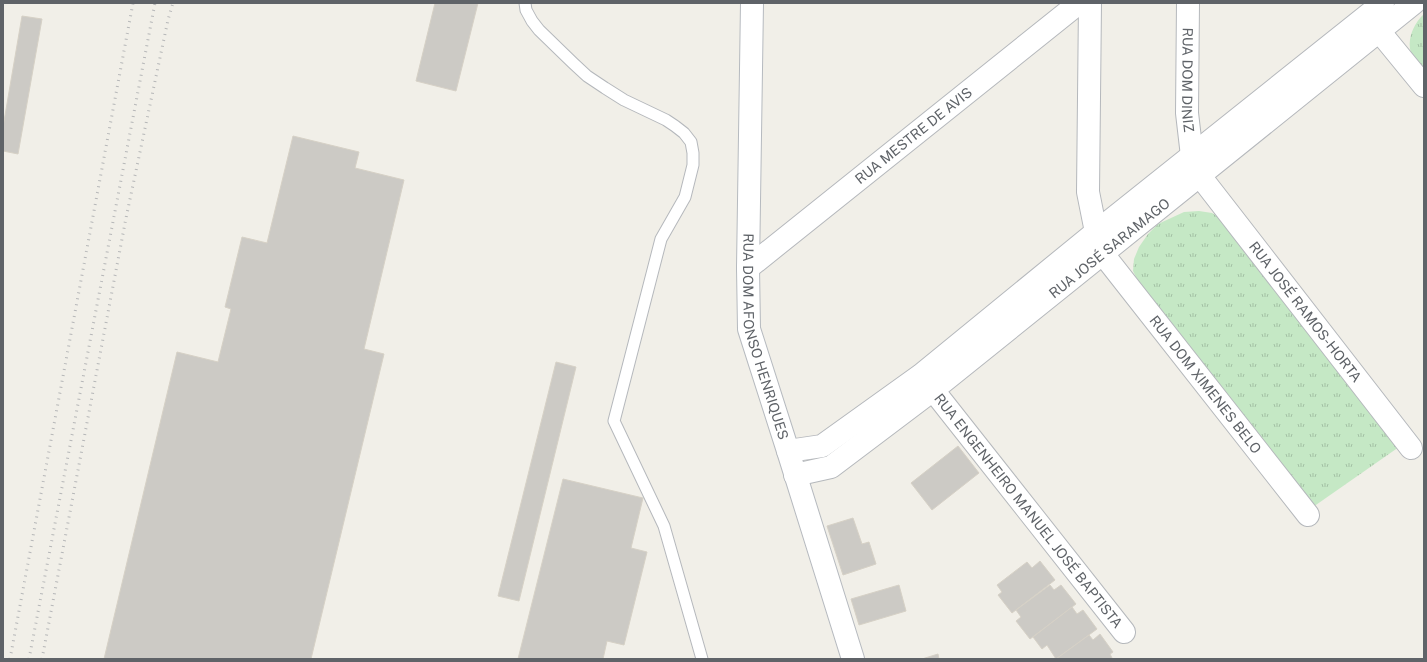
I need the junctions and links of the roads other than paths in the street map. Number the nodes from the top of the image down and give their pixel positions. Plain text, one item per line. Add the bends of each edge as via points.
1 (525, 3) edge
2 (752, 3) edge
3 (1078, 3) edge
4 (1090, 3) edge
5 (1188, 3) edge
6 (1383, 3) edge
7 (1414, 3) edge
8 (1372, 24) junction
9 (1424, 86) edge
10 (1196, 166) junction
11 (1096, 232) junction
12 (1103, 254) junction
13 (748, 268) junction
14 (927, 382) junction
15 (1412, 448) dead end
16 (788, 451) junction
17 (795, 475) junction
18 (1308, 515) dead end
19 (1124, 632) dead end
20 (702, 659) edge
21 (853, 659) edge

1 - 20 lane via 526,10 539,30 587,76 624,100 675,126 690,142 693,153 693,165 685,196 662,239 614,421 664,526
2 - 13 street, RUA DOM AFONSO HENRIQUES
3 - 13 street, RUA MESTRE DE AVIS
4 - 11 street via 1088,192
5 - 10 street, RUA DOM DINIZ via 1187,113
6 - 8 street, RUA JOSÉ SARAMAGO
7 - 8 street, RUA JOSÉ SARAMAGO
8 - 9 street
8 - 10 street, RUA JOSÉ SARAMAGO
10 - 11 street, RUA JOSÉ SARAMAGO
10 - 12 street, RUA JOSÉ SARAMAGO
10 - 15 street, RUA JOSÉ RAMOS-HORTA
11 - 12 lane
11 - 14 street, RUA JOSÉ SARAMAGO
12 - 14 street, RUA JOSÉ SARAMAGO
12 - 18 street, RUA DOM XIMENES BELO
13 - 16 street, RUA DOM AFONSO HENRIQUES via 749,329
14 - 16 street, RUA JOSÉ SARAMAGO via 822,446
14 - 17 street, RUA JOSÉ SARAMAGO via 831,467
14 - 19 street, RUA ENGENHEIRO MANUEL JOSÉ BAPTISTA
16 - 17 street, RUA DOM AFONSO HENRIQUES
17 - 21 street, RUA DOM AFONSO HENRIQUES

